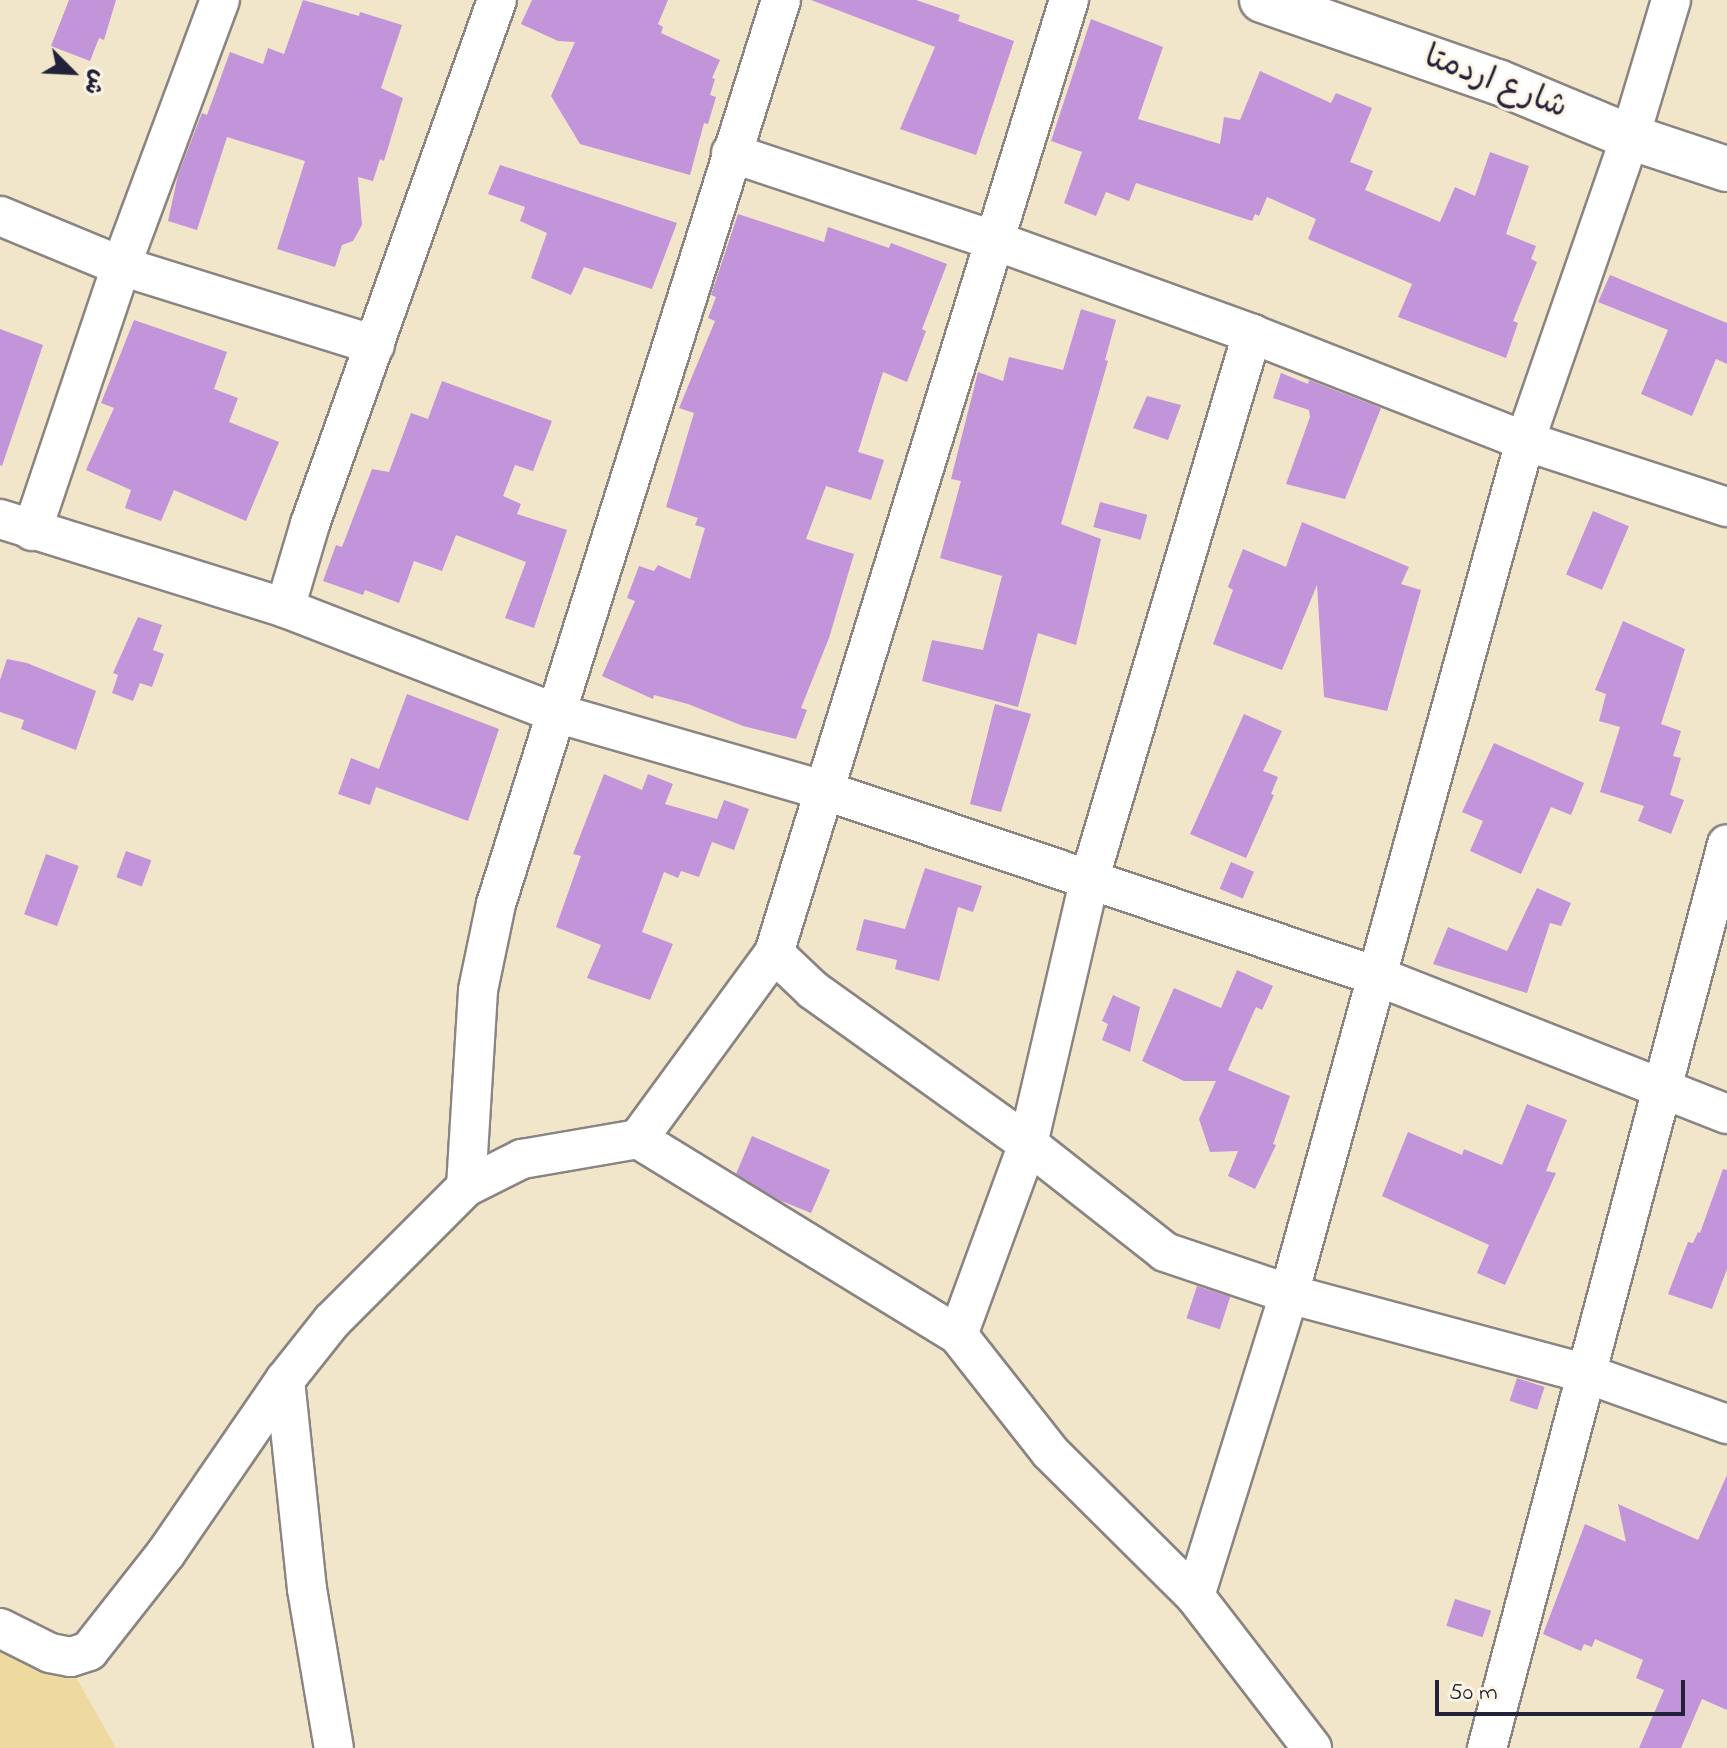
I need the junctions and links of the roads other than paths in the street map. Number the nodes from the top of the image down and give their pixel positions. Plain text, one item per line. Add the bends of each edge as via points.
1 (220, 0) edge
2 (497, 0) edge
3 (781, 0) edge
4 (1069, 0) edge
5 (1262, 0) edge
6 (1671, 0) edge
7 (1630, 137) junction
8 (731, 153) junction
9 (1727, 169) edge
10 (0, 216) edge
11 (993, 240) junction
12 (121, 266) junction
13 (1252, 334) junction
14 (375, 345) junction
15 (1525, 441) junction
16 (1727, 507) edge
17 (16, 525) edge
18 (285, 608) junction
19 (556, 713) junction
20 (826, 791) junction
21 (1727, 844) edge
22 (1090, 877) junction
23 (774, 953) junction
24 (1379, 977) junction
25 (1664, 1088) junction
26 (1727, 1114) edge
27 (638, 1139) junction
28 (1028, 1144) junction
29 (466, 1187) junction
30 (1289, 1294) junction
31 (958, 1335) junction
32 (1587, 1374) junction
33 (285, 1380) junction
34 (1727, 1424) edge
35 (1195, 1596) junction
36 (0, 1628) edge
37 (334, 1748) edge
38 (1312, 1748) edge
39 (1487, 1748) edge

1 - 12 street
2 - 14 street
3 - 8 street
4 - 11 street
5 - 7 main road, شارع اردمتا via 1498,82
6 - 7 street
7 - 9 main road, شارع اردمتا
7 - 15 street
8 - 11 street
8 - 19 street
10 - 12 street
11 - 13 street
11 - 20 street
12 - 14 street
12 - 17 street
13 - 15 street
13 - 22 street
14 - 18 street
15 - 16 street
15 - 24 street
17 - 18 street
18 - 19 street
19 - 20 street
19 - 29 street via 496,904 478,990
20 - 22 street
20 - 23 street
21 - 25 street
22 - 24 street
22 - 28 street
23 - 27 street
23 - 28 street via 813,990
24 - 25 street
24 - 30 street
25 - 26 street
25 - 32 street
27 - 29 street via 522,1159
27 - 31 street
28 - 30 street via 1165,1252
28 - 31 street
29 - 33 street via 332,1321
30 - 32 street
30 - 35 street
31 - 35 street via 1050,1452
32 - 34 street
32 - 39 street
33 - 36 street via 166,1553 89,1651 71,1657 50,1653
33 - 37 street via 307,1589
35 - 38 street

